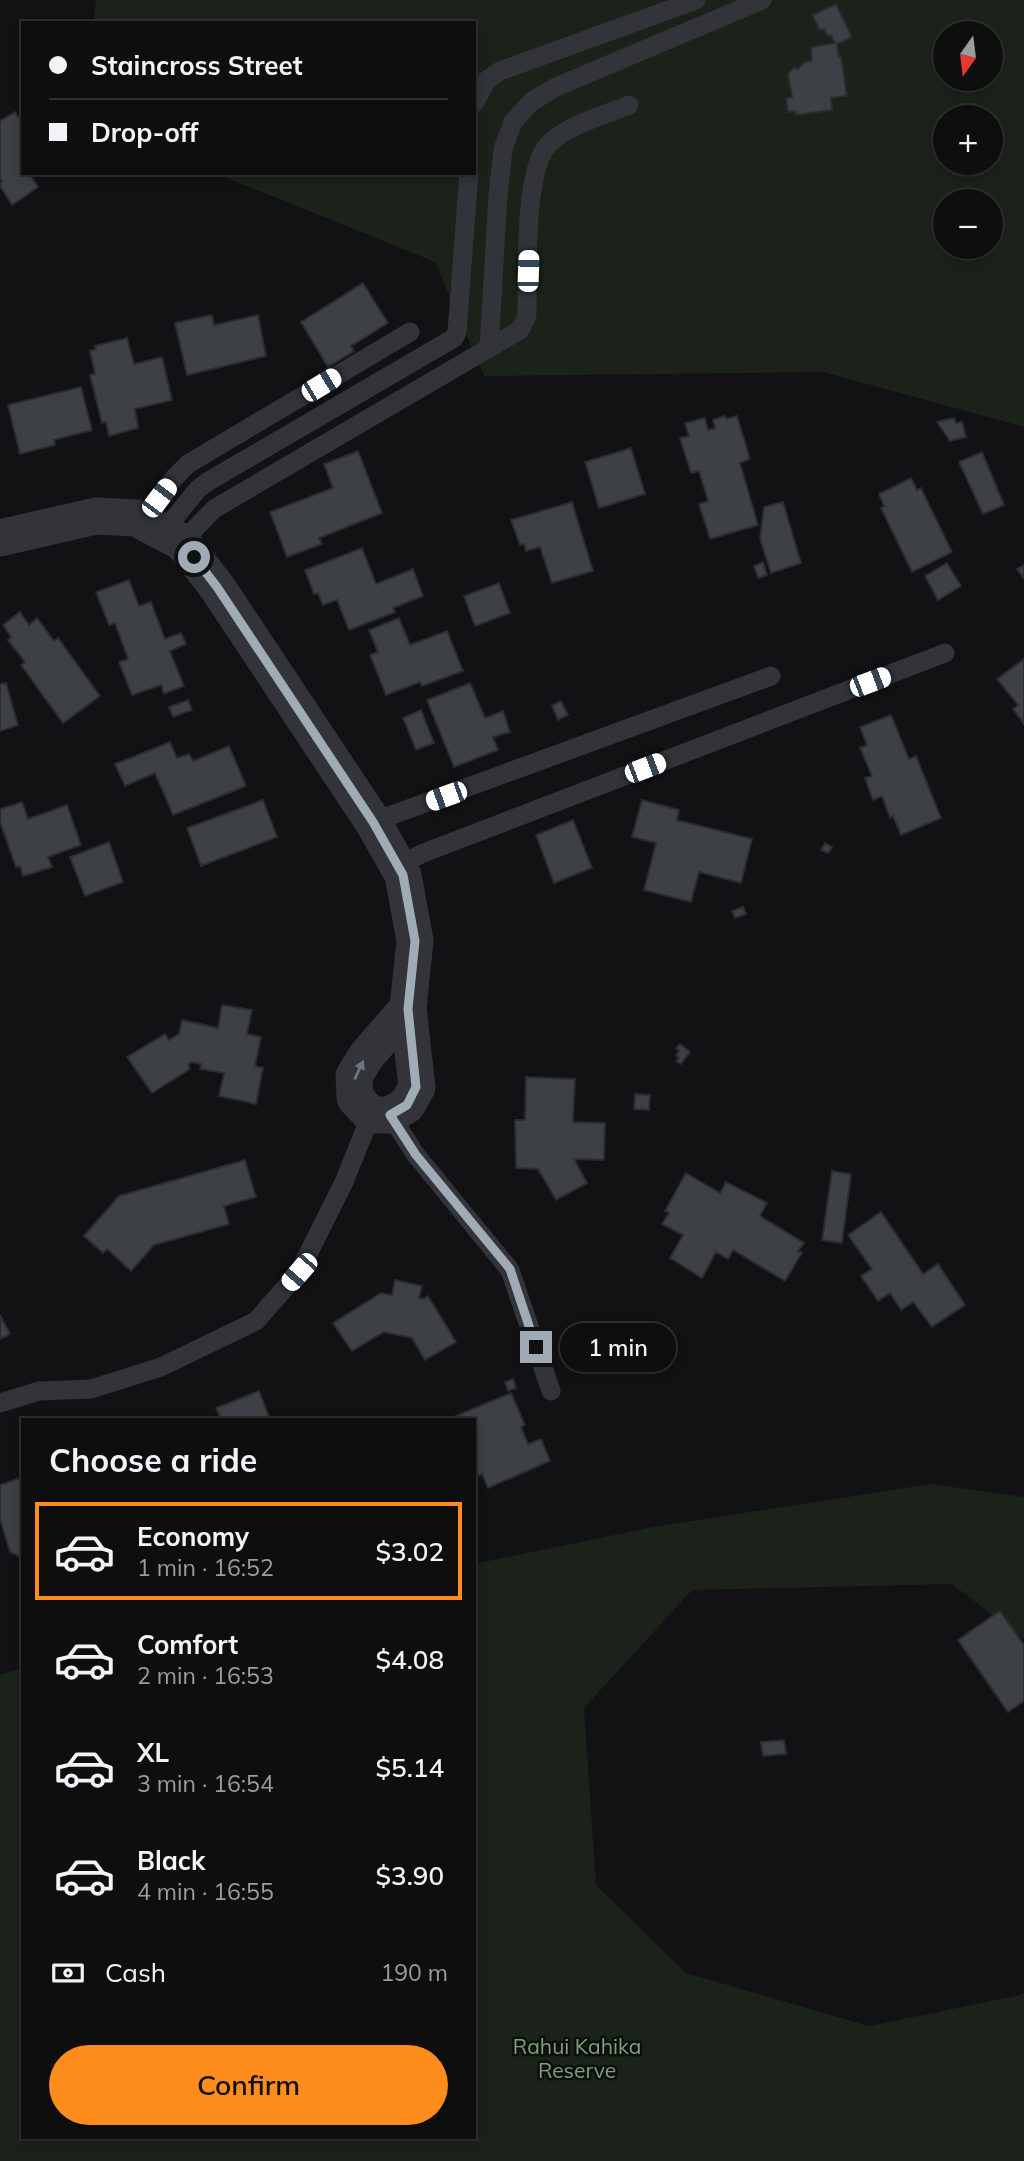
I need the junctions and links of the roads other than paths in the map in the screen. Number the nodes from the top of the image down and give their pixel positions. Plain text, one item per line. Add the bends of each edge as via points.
1 (696, 0) edge
2 (762, 0) edge
3 (476, 99) edge
4 (629, 106) dead end
5 (469, 175) edge
6 (410, 332) dead end
7 (489, 349) junction
8 (162, 532) junction
9 (0, 538) edge
10 (945, 653) dead end
11 (771, 676) dead end
12 (373, 822) junction
13 (398, 867) junction
14 (408, 1009) junction
15 (381, 1115) junction
16 (551, 1391) dead end
17 (0, 1403) edge

1 - 3 lane via 500,72 487,80
2 - 7 lane via 556,87 530,102 513,121 503,149 498,195
4 - 7 lane via 566,132 540,157 530,204 527,316 520,330
5 - 8 lane via 454,338 209,481
6 - 8 lane via 188,464 174,478
7 - 8 lane via 214,509
8 - 9 street via 136,518 96,516
8 - 12 street via 217,587
10 - 13 lane via 421,854
11 - 12 lane
12 - 13 street
13 - 14 street via 415,941
14 - 15 street via 416,1087 407,1105
15 -> 14 street via 355,1098 354,1076
15 - 16 lane via 510,1269
15 - 17 lane via 299,1272 256,1321 161,1367 91,1389 39,1391

